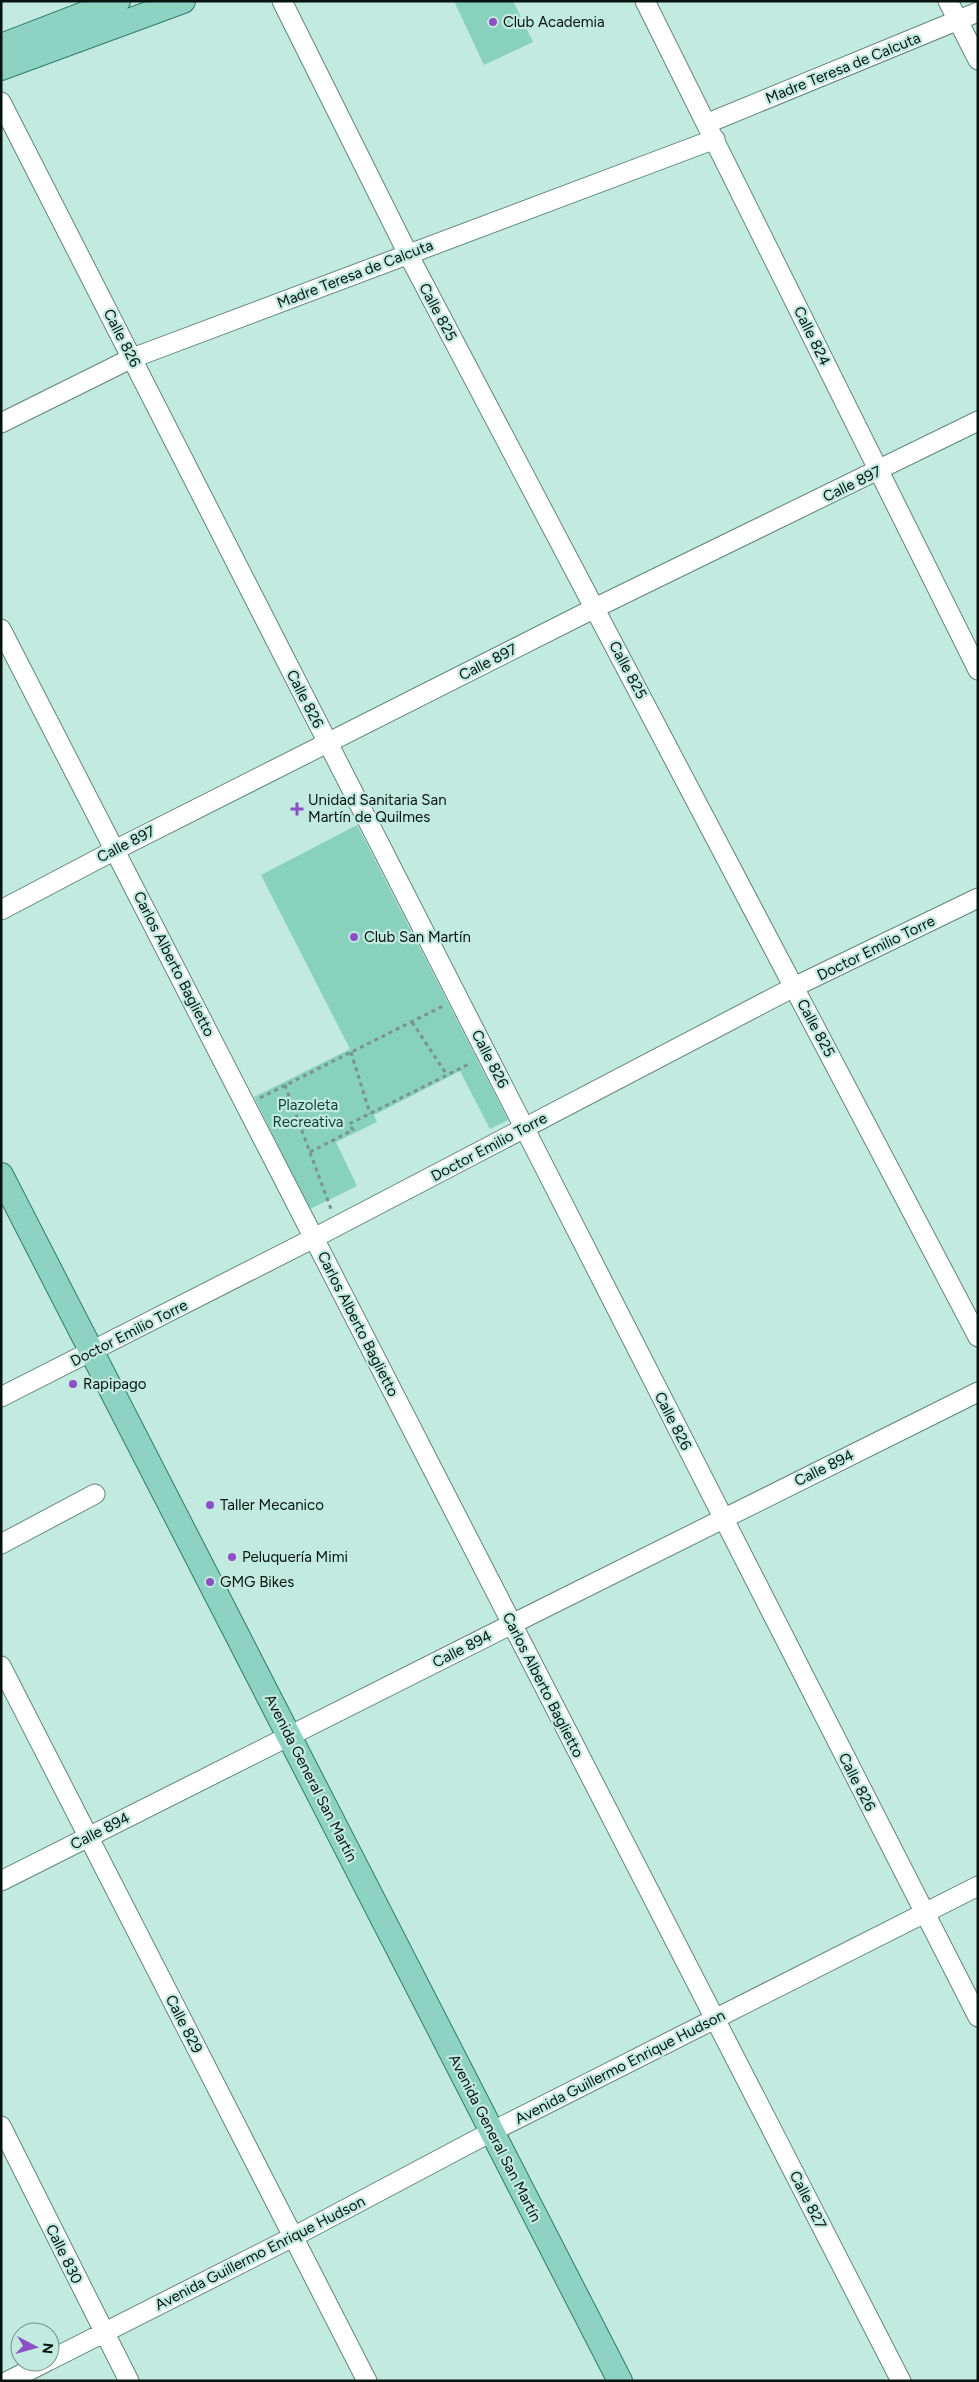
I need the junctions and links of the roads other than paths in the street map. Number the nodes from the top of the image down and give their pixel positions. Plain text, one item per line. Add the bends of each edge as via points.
1 (118, 1) edge
2 (183, 1) edge
3 (282, 1) edge
4 (646, 1) edge
5 (948, 1) edge
6 (978, 12) edge
7 (958, 20) junction
8 (1, 46) edge
9 (978, 60) edge
10 (1, 68) edge
11 (1, 102) edge
12 (711, 131) junction
13 (408, 254) junction
14 (132, 358) junction
15 (978, 422) edge
16 (1, 423) edge
17 (879, 471) junction
18 (595, 608) junction
19 (1, 629) edge
20 (978, 670) edge
21 (327, 743) junction
22 (115, 850) junction
23 (978, 898) edge
24 (1, 910) edge
25 (794, 987) junction
26 (526, 1128) junction
27 (1, 1175) edge
28 (314, 1238) junction
29 (978, 1337) edge
30 (93, 1352) junction
31 (978, 1392) edge
32 (1, 1397) edge
33 (94, 1494) dead end
34 (722, 1518) junction
35 (1, 1544) edge
36 (512, 1624) junction
37 (1, 1666) edge
38 (290, 1737) junction
39 (89, 1837) junction
40 (1, 1881) edge
41 (978, 1886) edge
42 (924, 1914) junction
43 (978, 2017) edge
44 (714, 2020) junction
45 (1, 2126) edge
46 (491, 2132) junction
47 (292, 2237) junction
48 (104, 2334) junction
49 (60, 2355) edge
50 (26, 2372) edge
51 (8, 2381) edge
52 (129, 2381) edge
53 (367, 2381) edge
54 (620, 2381) edge
55 (901, 2381) edge

1 - 8 main road
2 - 10 main road
3 - 13 street, Calle 825
4 - 12 street, Calle 824
5 - 7 street
6 - 7 street, Madre Teresa de Calcuta
7 - 9 street
7 - 12 street, Madre Teresa de Calcuta
11 - 14 street, Calle 826
12 - 13 street, Madre Teresa de Calcuta
12 - 17 street, Calle 824
13 - 14 street, Madre Teresa de Calcuta
13 - 18 street, Calle 825
14 - 16 street, Madre Teresa de Calcuta
14 - 21 street, Calle 826
15 - 17 street, Calle 897
17 - 18 street, Calle 897
17 - 20 street, Calle 824
18 - 21 street, Calle 897
18 - 25 street, Calle 825
19 - 22 street, Carlos Alberto Baglietto
21 - 22 street, Calle 897
21 - 26 street, Calle 826
22 - 24 street, Calle 897
22 - 28 street, Carlos Alberto Baglietto
23 - 25 street, Doctor Emilio Torre
25 - 26 street, Doctor Emilio Torre
25 - 29 street, Calle 825
26 - 28 street, Doctor Emilio Torre
26 - 34 street, Calle 826
27 - 30 main road, Avenida General San Martín
28 - 30 street, Doctor Emilio Torre
28 - 36 street, Carlos Alberto Baglietto
30 - 32 street, Doctor Emilio Torre
30 - 38 main road, Avenida General San Martín
31 - 34 street, Calle 894
33 - 35 street
34 - 36 street, Calle 894
34 - 42 street, Calle 826
36 - 38 street, Calle 894
36 - 44 street, Carlos Alberto Baglietto
37 - 39 street, Calle 829
38 - 39 street, Calle 894
38 - 46 main road, Avenida General San Martín
39 - 40 street, Calle 894
39 - 47 street, Calle 829
41 - 42 street, Avenida Guillermo Enrique Hudson
42 - 43 street, Calle 826
42 - 44 street, Avenida Guillermo Enrique Hudson
44 - 46 street, Avenida Guillermo Enrique Hudson
44 - 55 street, Calle 827
45 - 48 street, Calle 830
46 - 47 street, Avenida Guillermo Enrique Hudson
46 - 54 main road, Avenida General San Martín
47 - 48 street, Avenida Guillermo Enrique Hudson
47 - 53 street, Calle 829
48 - 49 street, Avenida Guillermo Enrique Hudson
48 - 52 street, Calle 830
50 - 51 street

